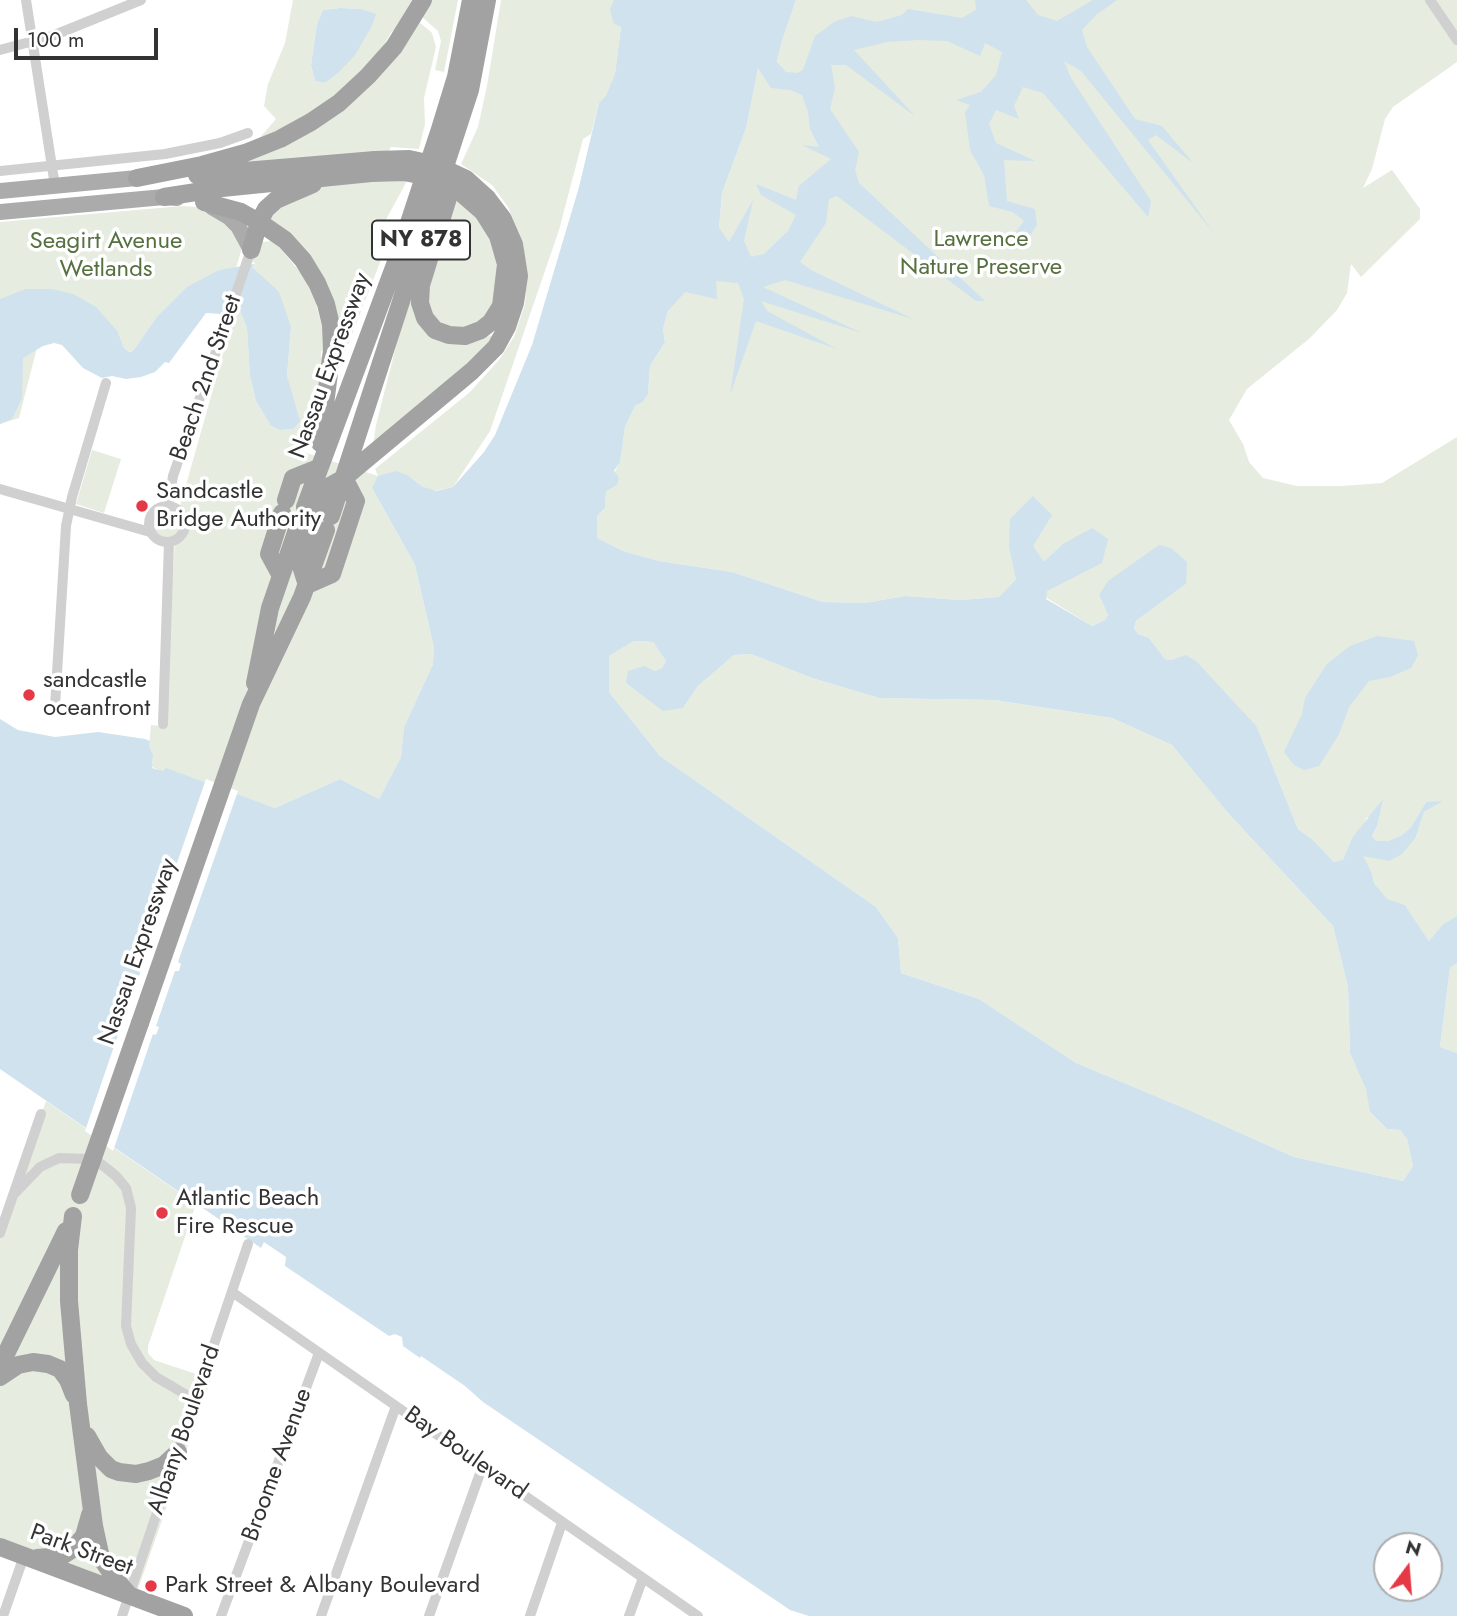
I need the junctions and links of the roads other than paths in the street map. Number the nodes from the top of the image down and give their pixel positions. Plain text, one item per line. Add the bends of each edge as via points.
1 (26, 0) edge
2 (141, 0) edge
3 (423, 0) edge
4 (471, 0) edge
5 (487, 0) edge
6 (1430, 0) edge
7 (1457, 40) edge
8 (33, 42) junction
9 (0, 50) edge
10 (248, 133) dead end
11 (52, 166) junction
12 (373, 166) junction
13 (0, 171) edge
14 (329, 177) junction
15 (138, 178) junction
16 (55, 186) junction
17 (0, 191) edge
18 (164, 197) junction
19 (204, 202) junction
20 (485, 205) junction
21 (0, 212) edge
22 (259, 222) junction
23 (248, 258) junction
24 (106, 383) dead end
25 (318, 468) junction
26 (344, 478) junction
27 (0, 489) edge
28 (168, 506) junction
29 (69, 510) junction
30 (312, 517) junction
31 (150, 532) junction
32 (169, 542) junction
33 (281, 576) junction
34 (307, 585) junction
35 (251, 704) junction
36 (55, 706) dead end
37 (163, 724) dead end
38 (41, 1114) dead end
39 (13, 1195) junction
40 (73, 1216) junction
41 (0, 1233) edge
42 (248, 1244) dead end
43 (232, 1293) junction
44 (319, 1353) junction
45 (0, 1366) edge
46 (0, 1377) edge
47 (195, 1400) junction
48 (78, 1404) junction
49 (396, 1406) junction
50 (83, 1427) junction
51 (178, 1452) junction
52 (483, 1465) junction
53 (90, 1495) junction
54 (562, 1523) junction
55 (0, 1547) edge
56 (24, 1556) junction
57 (643, 1578) junction
58 (129, 1595) junction
59 (3, 1616) edge
60 (121, 1616) edge
61 (184, 1616) edge
62 (222, 1616) edge
63 (321, 1616) edge
64 (429, 1616) edge
65 (530, 1616) edge
66 (629, 1616) edge
67 (698, 1616) edge

1 - 8 street
2 - 8 street
3 - 15 highway via 394,47 368,76 311,122 245,153
4 - 25 highway, Nassau Expressway / NY 878 via 440,129 396,262
5 - 20 highway via 477,88 421,285 425,318 435,330 449,335 481,330 501,306 506,264
5 - 26 highway, Nassau Expressway / NY 878 via 470,90
6 - 7 street
8 - 9 street
8 - 11 street
10 - 11 street via 165,154
11 - 13 street
11 - 16 street
12 - 14 highway
12 - 15 highway
12 - 20 highway, bridge via 434,178
14 - 18 highway
14 - 22 highway via 276,200
15 - 16 main road
16 - 17 main road
18 - 19 main road
18 - 21 main road
19 - 22 highway
19 - 23 main road via 229,217 246,239
20 - 26 highway via 503,219 514,244 519,276 507,327 496,347 472,371
22 - 23 highway
22 - 25 highway via 285,240 303,261 326,304 332,350
23 - 28 street, Beach 2nd Street via 173,476
24 - 29 street
25 - 30 highway, Nassau Expressway
26 - 30 highway via 326,488
26 - 30 highway via 350,499
26 - 34 highway via 356,501 332,574
27 - 29 street
28 - 31 street, Beach 2nd Street via 153,513
28 - 32 street via 179,510 185,521 184,533
29 - 31 street
29 - 36 street
30 - 33 highway, Nassau Expressway via 293,561
30 - 33 highway via 269,554
30 - 34 highway, Nassau Expressway
31 - 32 street
32 - 37 street
33 - 35 highway, Nassau Expressway
34 - 35 highway, Nassau Expressway
35 - 40 highway, Nassau Expressway, bridge
38 - 39 street
39 - 41 street
39 - 47 street via 49,1162 69,1157 96,1161 126,1188 131,1208 126,1326 131,1344 156,1377
40 - 45 highway, Nassau Expressway
40 - 48 highway, Nassau Expressway via 69,1292
42 - 43 street, Albany Boulevard
43 - 44 street, Bay Boulevard
43 - 47 street, Albany Boulevard
44 - 49 street, Bay Boulevard
44 - 62 street, Broome Avenue
46 - 48 highway via 18,1365 48,1364 60,1369
47 - 51 street, Albany Boulevard
48 - 50 highway, Nassau Expressway
49 - 52 street, Bay Boulevard
49 - 63 street
50 - 51 highway via 99,1457 119,1472 149,1471
50 - 53 highway, Nassau Expressway
51 - 58 street, Albany Boulevard
52 - 54 street, Bay Boulevard
52 - 64 street
53 - 56 highway via 89,1521 74,1549 47,1559
53 - 58 highway, Nassau Expressway via 101,1558
54 - 57 street, Bay Boulevard
54 - 65 street
55 - 56 highway, Park Street
56 - 58 highway, Park Street
56 - 59 street
57 - 66 street
57 - 67 street, Bay Boulevard
58 - 60 street, Albany Boulevard
58 - 61 highway, Park Street

